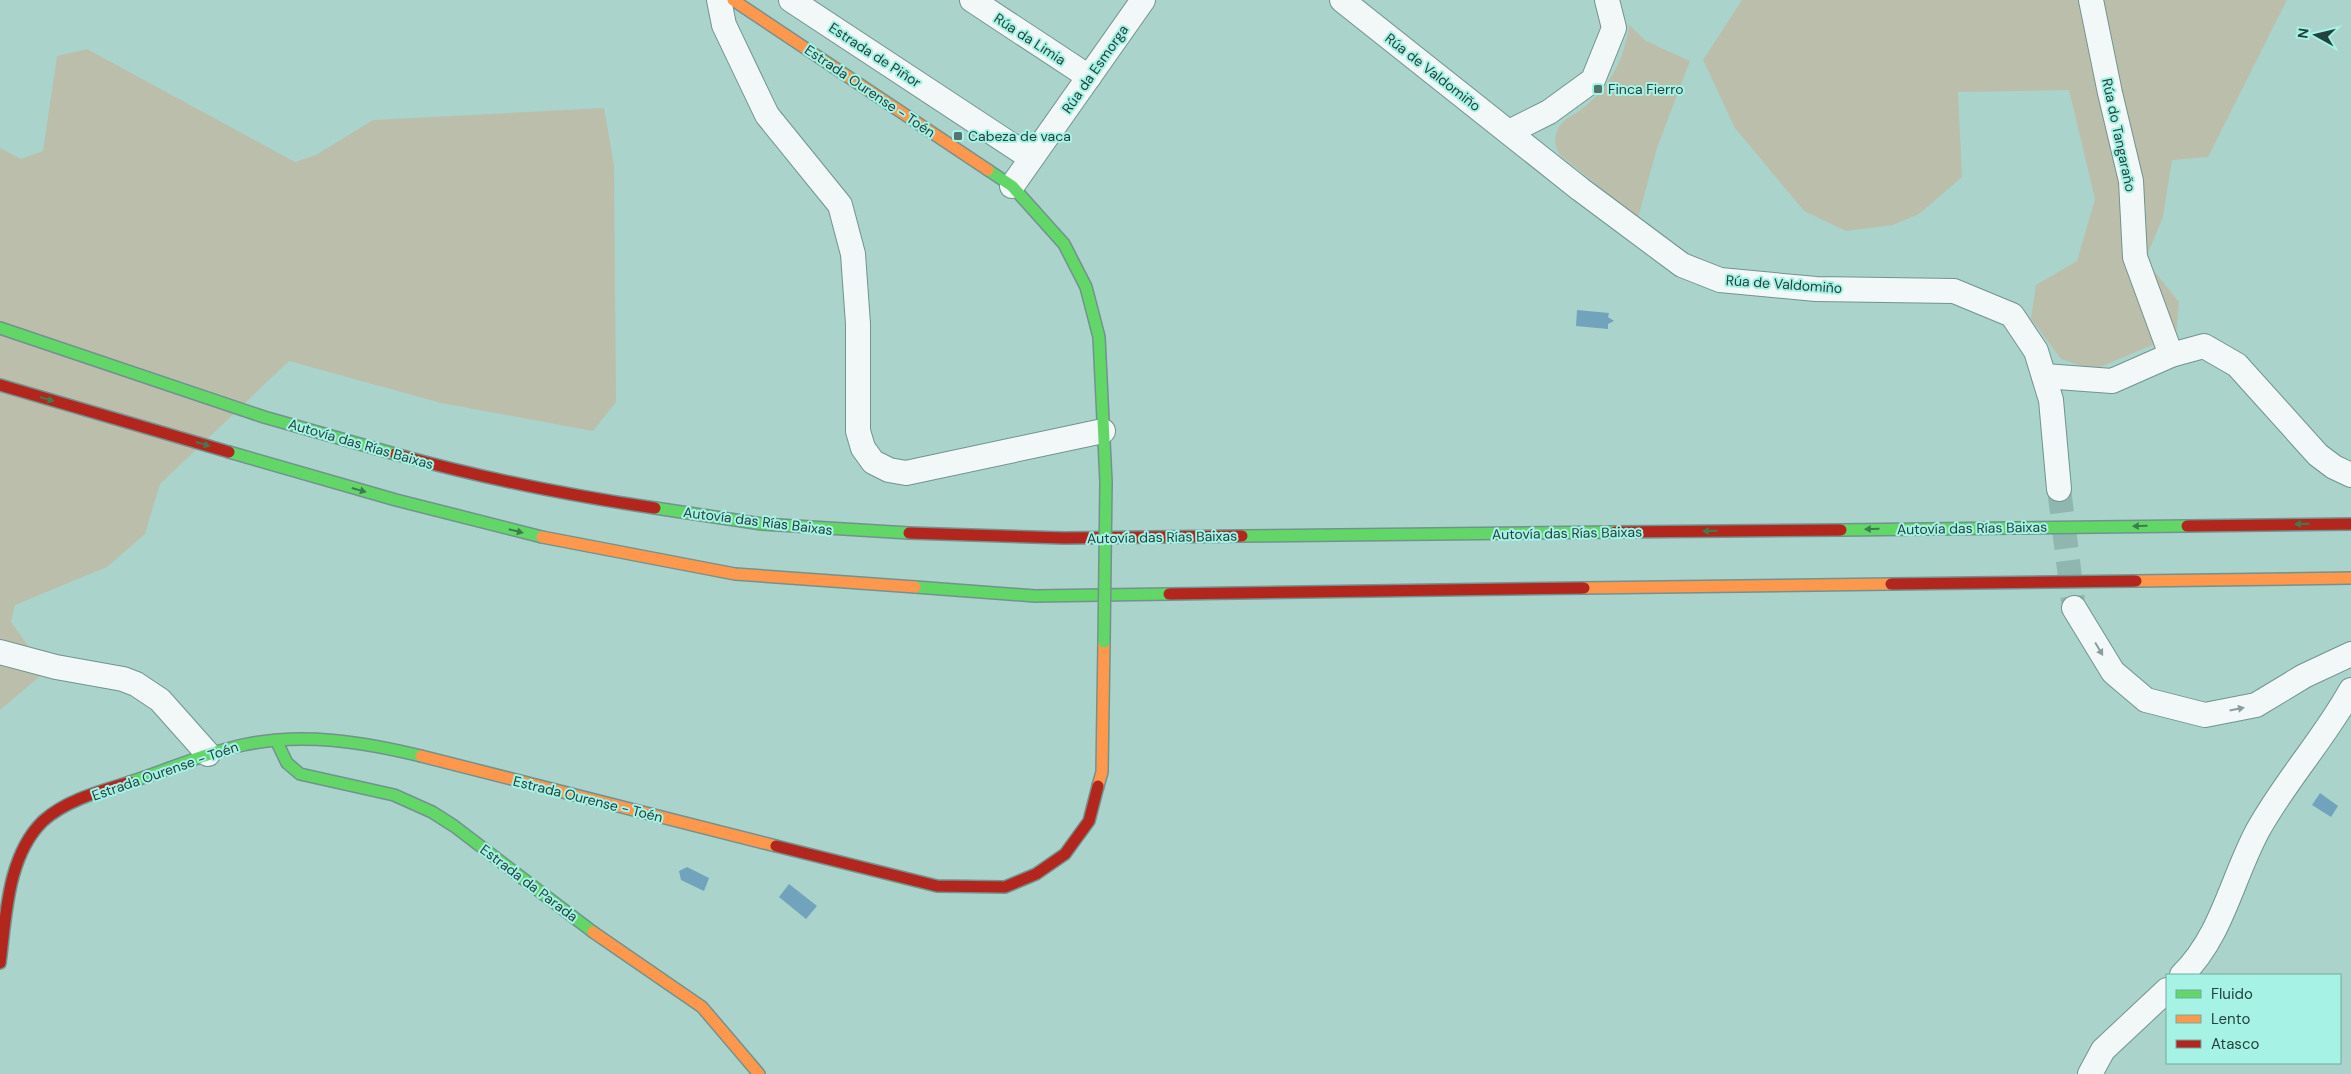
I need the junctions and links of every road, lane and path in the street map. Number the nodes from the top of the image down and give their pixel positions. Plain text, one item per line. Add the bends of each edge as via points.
1 (719, 0) edge
2 (733, 0) edge
3 (790, 0) edge
4 (972, 0) edge
5 (1143, 0) edge
6 (1342, 0) edge
7 (1607, 0) edge
8 (2091, 0) edge
9 (1089, 77) junction
10 (959, 111) junction
11 (1509, 132) junction
12 (941, 139) junction
13 (1031, 158) junction
14 (1012, 186) junction
15 (0, 328) edge
16 (2171, 356) junction
17 (2044, 376) junction
18 (0, 385) edge
19 (1103, 431) junction
20 (2351, 475) edge
21 (2059, 489) tunnel mouth
22 (2351, 524) edge
23 (2351, 578) edge
24 (2074, 608) tunnel mouth
25 (0, 652) edge
26 (2351, 654) edge
27 (2351, 690) edge
28 (276, 740) junction
29 (208, 754) junction
30 (0, 962) edge
31 (2183, 974) edge
32 (2166, 991) edge
33 (760, 1074) edge
34 (2090, 1074) edge

1 - 19 street via 724,25 767,115 840,205 853,254 858,324 858,430 863,448 873,462 889,470 906,472
2 - 12 main road, Estrada Ourense - Toén
3 - 10 street, Estrada de Piñor
4 - 9 street, Rúa da Limia
5 - 9 street, Rúa da Esmorga
6 - 11 street, Rúa de Valdomiño
7 - 11 street via 1614,28 1593,80 1549,112
8 - 16 street, Rúa do Tangaraño via 2131,181 2135,257
9 - 13 street, Rúa da Esmorga
10 - 12 street
10 - 13 street, Estrada de Piñor
11 - 17 street, Rúa de Valdomiño via 1682,265 1720,280 1816,288 1954,291 2012,315 2036,351
12 - 14 main road, Estrada Ourense - Toén
13 - 14 street, Rúa da Esmorga
14 - 19 main road, Estrada Ourense - Toén via 1064,244 1086,287 1099,337
22 -> 15 main road, Autovía das Rías Baixas via 1064,538 862,532 762,524 560,494 460,472 264,417
16 - 17 street via 2112,381
16 - 20 street via 2204,346 2237,365 2318,455
17 - 21 street, Rúa de Valdomiño via 2051,400
18 -> 23 main road via 405,503 563,542 735,574 1035,596
19 - 28 main road, Estrada Ourense - Toén, bridge via 1106,482 1102,772 1089,821 1065,854 1036,874 1005,887 937,886 376,745 330,739
24 -> 26 street via 2113,672 2146,700 2205,715 2256,705 2304,676
25 - 29 street via 136,684 160,700
27 - 31 street via 2258,830 2222,914 2205,946
28 - 29 main road, Estrada Ourense - Toén via 249,743
28 - 33 main road, Estrada da Parada via 294,772 394,795 454,826 601,938 702,1007
29 - 30 main road, Estrada Ourense - Toén via 82,799 57,812 36,829 17,864
32 - 34 street via 2103,1050

